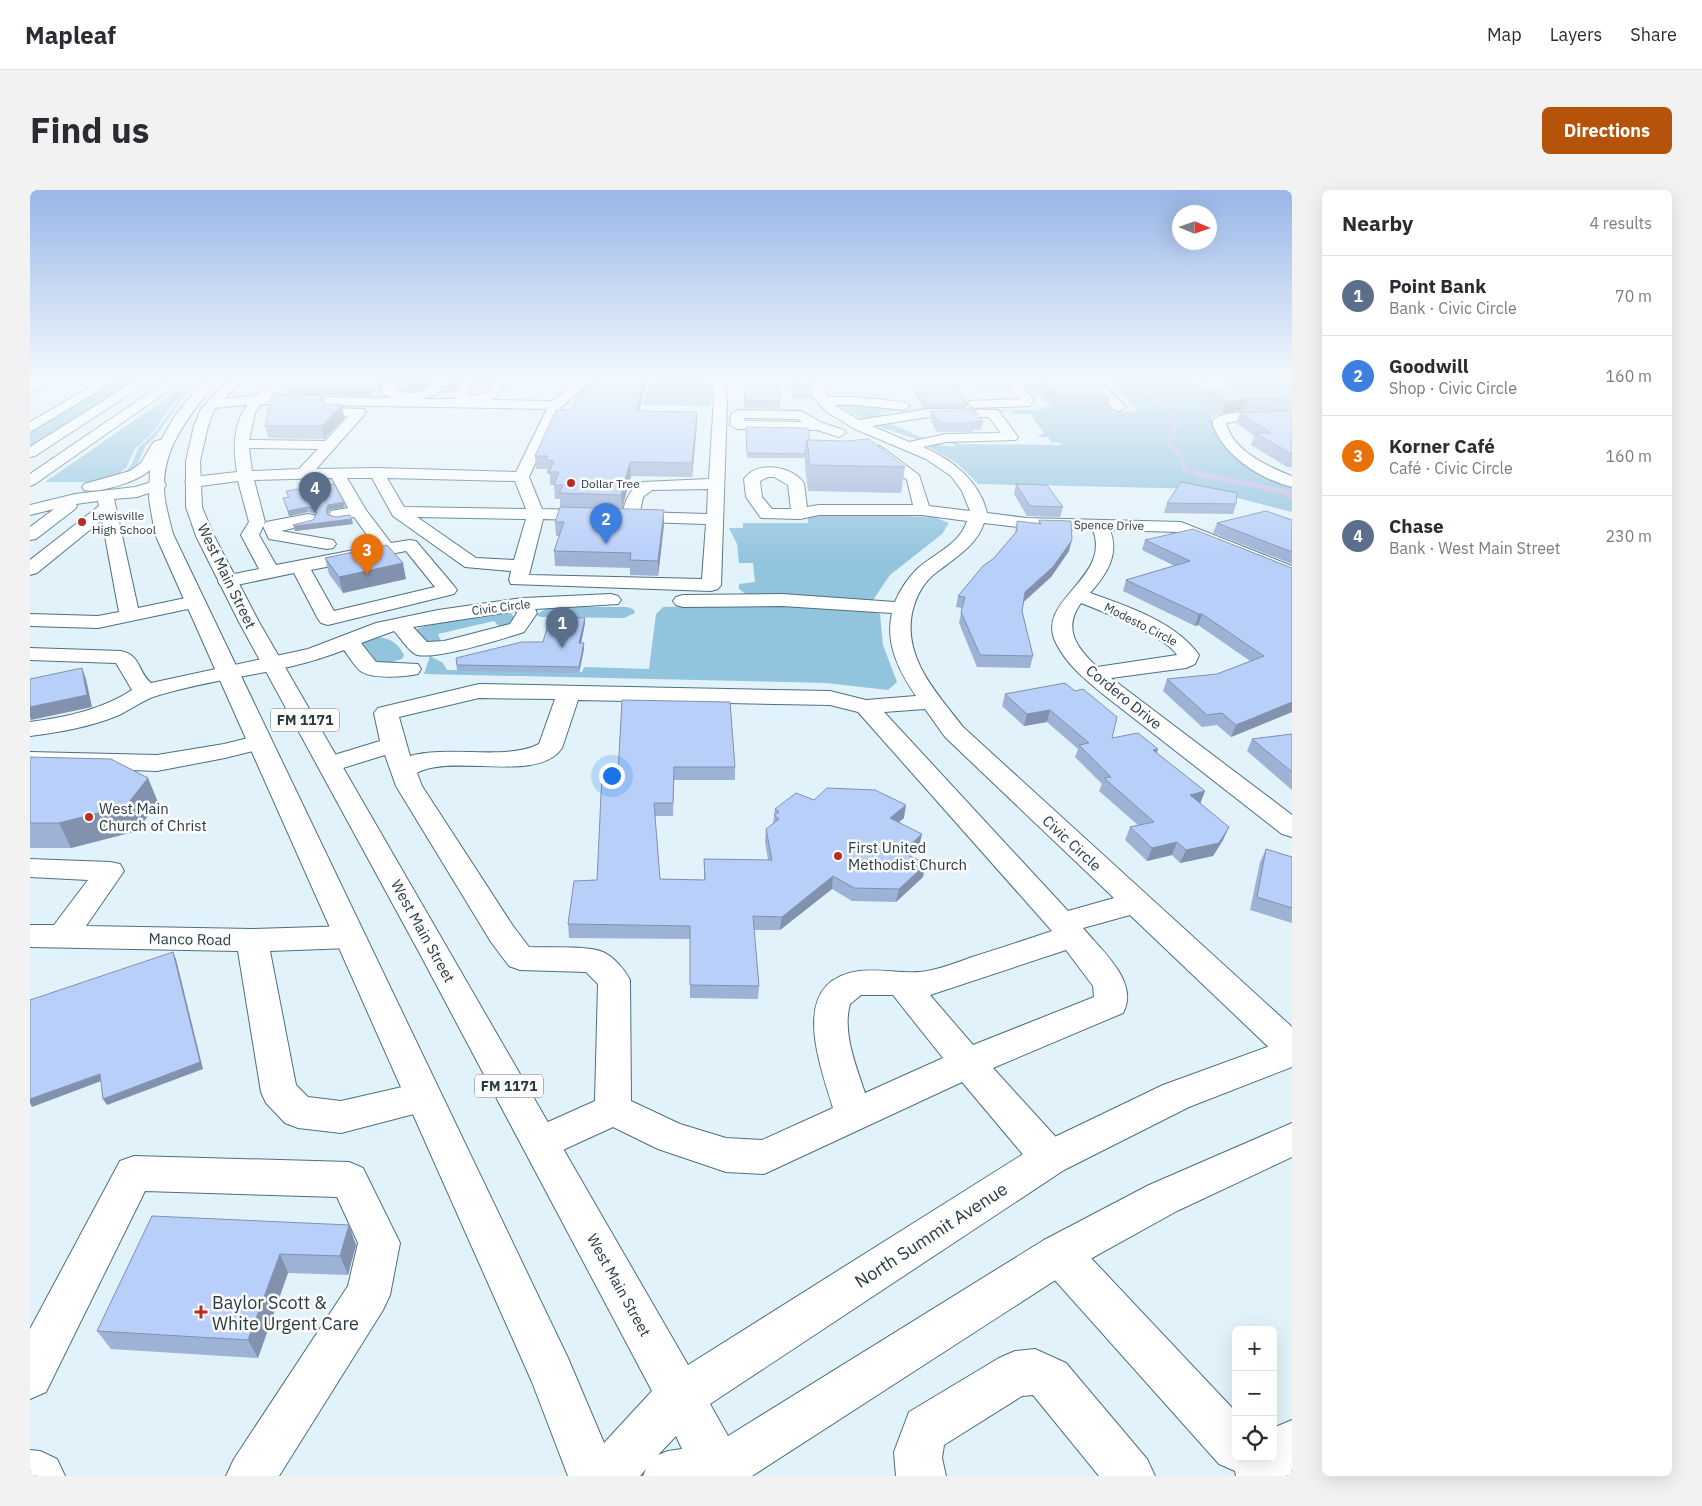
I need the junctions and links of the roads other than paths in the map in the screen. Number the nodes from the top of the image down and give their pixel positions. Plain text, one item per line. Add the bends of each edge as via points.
1 (50, 440) edge
2 (90, 440) edge
3 (164, 440) edge
4 (168, 440) edge
5 (198, 440) edge
6 (242, 440) edge
7 (332, 440) edge
8 (538, 440) edge
9 (719, 440) edge
10 (864, 440) edge
11 (882, 440) edge
12 (933, 440) edge
13 (1228, 440) edge
14 (242, 444) junction
15 (329, 445) junction
16 (908, 446) junction
17 (30, 453) edge
18 (305, 472) junction
19 (377, 473) junction
20 (339, 476) junction
21 (521, 477) junction
22 (30, 481) edge
23 (193, 482) junction
24 (1292, 482) edge
25 (247, 484) junction
26 (717, 484) junction
27 (158, 485) junction
28 (30, 486) edge
29 (95, 497) junction
30 (30, 510) edge
31 (922, 510) junction
32 (399, 512) junction
33 (536, 514) junction
34 (800, 514) dead end
35 (631, 516) junction
36 (976, 518) junction
37 (715, 519) junction
38 (1098, 525) junction
39 (327, 526) junction
40 (30, 535) edge
41 (431, 535) junction
42 (386, 549) junction
43 (415, 551) junction
44 (300, 566) junction
45 (522, 566) junction
46 (30, 569) edge
47 (270, 572) junction
48 (1292, 573) edge
49 (227, 581) junction
50 (381, 588) edge
51 (1078, 596) junction
52 (196, 602) junction
53 (523, 604) junction
54 (902, 608) junction
55 (130, 615) junction
56 (30, 620) edge
57 (399, 624) junction
58 (348, 640) junction
59 (422, 649) junction
60 (30, 654) edge
61 (273, 664) junction
62 (410, 669) junction
63 (229, 674) junction
64 (1093, 674) junction
65 (146, 691) junction
66 (568, 692) junction
67 (932, 701) junction
68 (866, 707) junction
69 (403, 709) junction
70 (30, 729) edge
71 (260, 742) junction
72 (398, 757) junction
73 (30, 759) edge
74 (330, 764) junction
75 (1292, 828) edge
76 (30, 868) edge
77 (1135, 903) junction
78 (1067, 930) junction
79 (30, 936) edge
80 (350, 937) junction
81 (61, 938) junction
82 (252, 940) junction
83 (903, 984) junction
84 (1292, 1050) edge
85 (967, 1063) junction
86 (424, 1097) junction
87 (613, 1110) junction
88 (854, 1116) junction
89 (1292, 1139) edge
90 (541, 1143) junction
91 (1050, 1158) junction
92 (1059, 1254) junction
93 (30, 1376) edge
94 (678, 1397) junction
95 (1232, 1431) edge
96 (721, 1472) edge
97 (30, 1475) edge
98 (40, 1476) edge
99 (250, 1476) edge
100 (593, 1476) edge
101 (607, 1476) edge
102 (668, 1476) edge
103 (921, 1476) edge
104 (1130, 1476) edge

1 - 17 main road
2 - 22 main road
3 - 29 main road via 152,450 149,462 142,470 114,481
4 - 27 main road, FM 1171 via 159,467
5 - 23 main road, West Main Street / FM 1171
6 - 14 main road
7 - 15 main road
8 - 21 main road
9 - 26 main road
10 - 31 main road via 914,478
11 - 16 main road
12 - 16 main road
13 - 24 main road via 1242,456
14 - 15 main road
14 - 25 main road
15 - 18 main road
16 - 36 main road via 931,456 956,473 970,490 979,512
18 - 20 main road
18 - 25 main road
19 - 20 main road
19 - 21 main road
19 - 32 main road
20 - 25 main road via 272,489
20 - 39 main road
21 - 33 main road
23 - 25 main road
23 - 27 main road
23 - 49 main road, West Main Street / FM 1171 via 194,507
25 - 47 main road via 257,522 250,535
26 - 35 main road via 649,485 634,497
26 - 37 main road
27 - 29 main road via 137,492
27 - 52 main road, FM 1171 via 164,534
28 - 29 main road via 55,486
29 - 30 main road
29 - 40 main road
29 - 46 main road
29 - 55 main road
31 - 34 main road, Spence Drive via 820,510
31 - 36 main road, Spence Drive
32 - 33 main road
32 - 41 main road
33 - 35 main road
33 - 45 main road
35 - 37 main road
36 - 38 main road, Spence Drive
36 - 54 main road, Civic Circle via 970,534 922,575
37 - 45 main road via 712,569 663,574 620,573 585,582 518,580
38 - 48 main road, Spence Drive via 1181,527
38 - 51 main road, Cordero Drive via 1103,534 1105,555 1102,565
39 - 39 main road via 274,533 272,526
39 - 42 main road
39 - 42 main road
39 - 44 main road
41 - 43 main road
41 - 45 main road via 471,563
42 - 43 main road
43 - 44 main road via 447,590 328,619 328,599
43 - 50 main road via 404,562 412,579
44 - 47 main road
47 - 49 main road
49 - 61 main road, West Main Street / FM 1171
51 - 64 main road, Cordero Drive via 1063,616 1063,636 1074,655
51 - 64 main road, Modesto Circle via 1120,612 1174,640 1184,647 1188,655 1178,663
52 - 55 main road
52 - 63 main road, FM 1171
53 - 54 main road, Civic Circle via 589,600 782,600
53 - 57 main road, Civic Circle
53 - 59 main road via 527,613 517,628 445,647
54 - 67 main road, Civic Circle via 903,649 909,667
55 - 56 main road via 98,622
57 - 58 main road, Civic Circle
57 - 59 main road
58 - 61 main road, Civic Circle via 314,654
58 - 62 main road via 369,667
59 - 62 main road
60 - 65 main road via 121,657
61 - 63 main road, Civic Circle
61 - 74 main road, West Main Street / FM 1171
62 - 69 main road via 397,689
63 - 65 main road, Civic Circle
63 - 71 main road, FM 1171
64 - 75 main road, Cordero Drive
65 - 70 main road via 113,710 50,727
66 - 68 main road via 830,698
66 - 69 main road via 479,691
66 - 72 main road via 566,708 550,748 537,756 419,761
67 - 68 main road
67 - 77 main road, Civic Circle via 954,732
68 - 78 main road
69 - 72 main road via 386,714
71 - 73 main road via 158,762
71 - 80 main road, FM 1171
72 - 74 main road
72 - 87 main road via 409,786 520,958 594,961 614,980
74 - 90 main road, West Main Street / FM 1171
76 - 81 main road via 110,871
77 - 78 main road
77 - 84 main road, Civic Circle
78 - 83 main road via 931,983
78 - 85 main road via 1109,983 1111,1004
79 - 81 main road, Manco Road
80 - 82 main road, Manco Road
80 - 86 main road, FM 1171
81 - 82 main road, Manco Road
82 - 86 main road via 279,1092 298,1112 341,1117
83 - 85 main road
83 - 88 main road via 859,983 848,987 834,1000 830,1011 831,1033
84 - 91 main road, North Summit Avenue via 1176,1096
85 - 88 main road
85 - 91 main road
86 - 100 main road, FM 1171 via 552,1374
87 - 88 main road via 671,1137 726,1155 764,1157
87 - 90 main road
89 - 92 main road via 1163,1198
90 - 94 main road, West Main Street / FM 1171
91 - 94 main road, North Summit Avenue
92 - 95 main road
92 - 96 main road
93 - 99 main road via 134,1173 349,1180 380,1243 368,1295
94 - 96 main road, West Main Street / FM 1171
94 - 101 main road, North Summit Avenue
96 - 102 main road
97 - 98 main road
103 - 104 main road via 918,1444 926,1429 1015,1374 1035,1372 1050,1379

